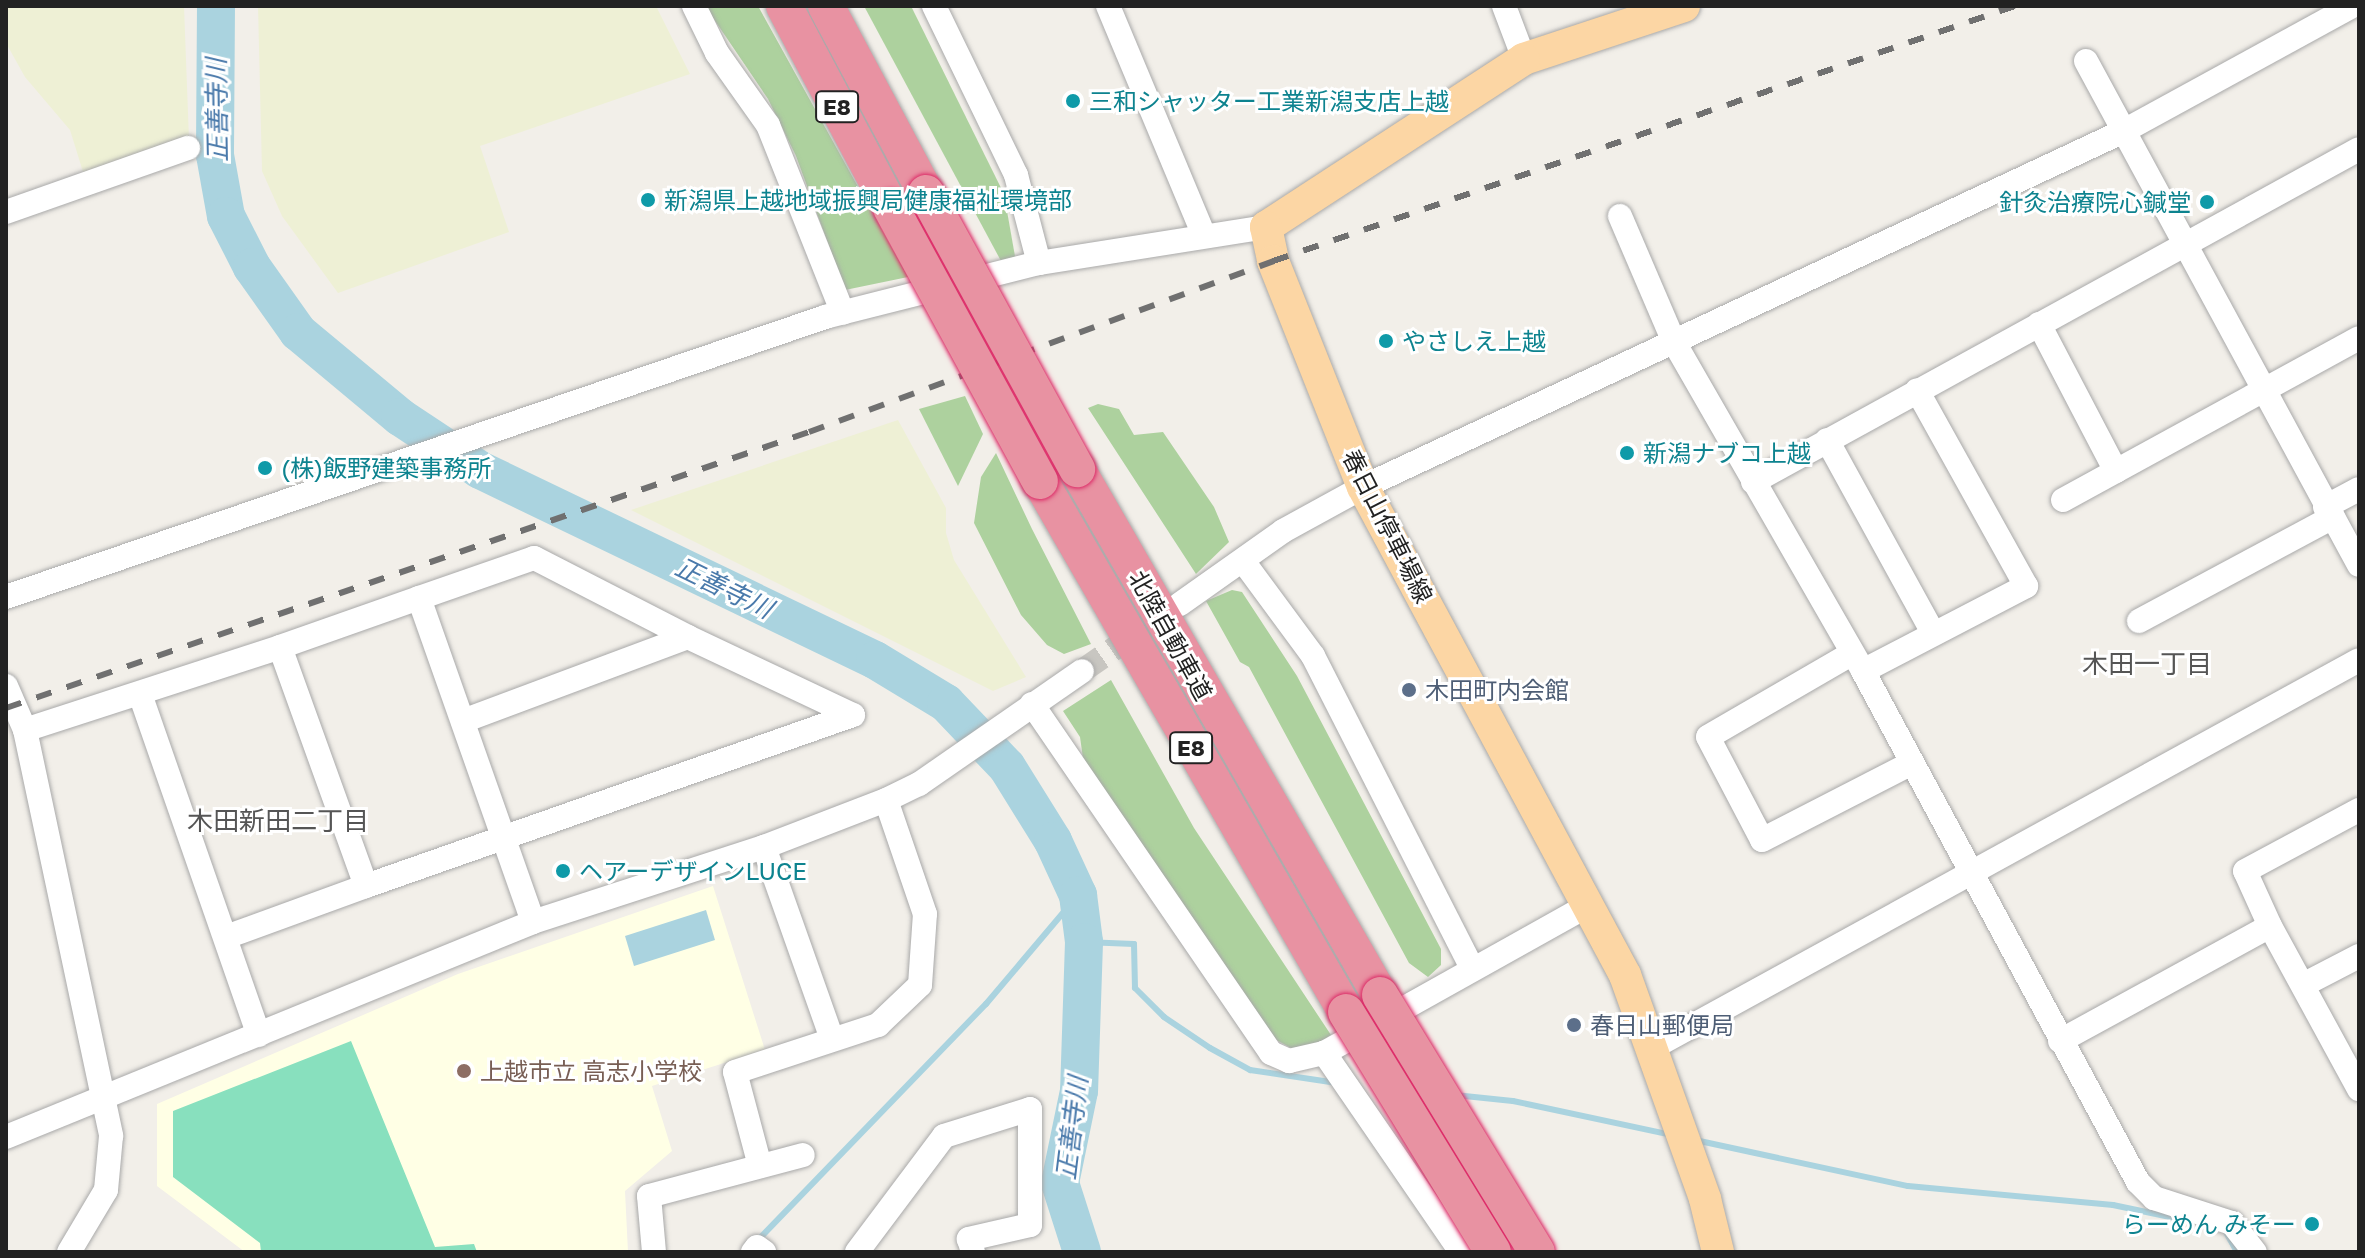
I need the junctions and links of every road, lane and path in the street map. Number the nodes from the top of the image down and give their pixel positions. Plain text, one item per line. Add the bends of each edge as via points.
1 (694, 6) edge
2 (784, 6) edge
3 (826, 6) edge
4 (934, 6) edge
5 (1108, 6) edge
6 (1504, 6) edge
7 (1684, 6) edge
8 (2352, 6) edge
9 (1524, 59) junction
10 (2086, 61) dead end
11 (2122, 132) junction
12 (188, 148) dead end
13 (2359, 149) edge
14 (6, 212) edge
15 (1620, 216) dead end
16 (1266, 227) junction
17 (1204, 235) junction
18 (2182, 245) junction
19 (1039, 263) junction
20 (843, 313) junction
21 (2039, 324) junction
22 (2359, 338) edge
23 (1674, 342) junction
24 (1917, 390) junction
25 (2264, 392) junction
26 (1827, 440) junction
27 (2116, 471) junction
28 (1753, 482) junction
29 (1363, 487) junction
30 (2359, 489) edge
31 (2063, 500) dead end
32 (2329, 512) junction
33 (1243, 561) junction
34 (2359, 565) edge
35 (6, 597) edge
36 (419, 598) junction
37 (1180, 604) tunnel mouth
38 (2139, 621) dead end
39 (1933, 633) junction
40 (688, 637) junction
41 (280, 647) junction
42 (2359, 660) edge
43 (1857, 663) junction
44 (1082, 671) tunnel mouth
45 (6, 686) edge
46 (140, 694) junction
47 (1032, 704) junction
48 (463, 721) junction
49 (25, 730) junction
50 (1912, 763) junction
51 (886, 800) junction
52 (2359, 810) edge
53 (503, 842) junction
54 (764, 847) junction
55 (1968, 875) junction
56 (366, 886) junction
57 (1589, 905) junction
58 (533, 922) junction
59 (2270, 926) junction
60 (226, 937) junction
61 (2359, 956) edge
62 (1472, 968) junction
63 (2303, 985) junction
64 (259, 1035) junction
65 (832, 1039) junction
66 (2060, 1041) junction
67 (1652, 1048) junction
68 (1324, 1053) junction
69 (2359, 1089) edge
70 (102, 1102) junction
71 (6, 1137) edge
72 (803, 1155) dead end
73 (760, 1166) junction
74 (70, 1252) edge
75 (654, 1252) edge
76 (753, 1252) edge
77 (764, 1252) edge
78 (857, 1252) edge
79 (973, 1252) edge
80 (1461, 1252) edge
81 (1493, 1252) edge
82 (1537, 1252) edge
83 (1718, 1252) edge
84 (2255, 1252) edge

1 - 20 street via 717,53 768,125
2 - 81 highway, 北陸自動車道 / E8, bridge via 1040,481 1346,1012
3 - 82 highway, 北陸自動車道 / E8, bridge via 1077,469 1380,995
4 - 19 street via 1016,175
5 - 17 street
6 - 9 street
7 - 9 main road
8 - 11 street
9 - 16 main road
10 - 11 street
11 - 18 street
11 - 23 street
12 - 14 street
13 - 18 street
15 - 23 street
16 - 17 street
16 - 29 main road, 春日山停車場線 via 1273,261
17 - 19 street
18 - 21 street
18 - 25 street
19 - 20 street
20 - 35 street via 510,421
21 - 24 street
21 - 27 street
22 - 25 street
23 - 28 street
23 - 29 street
24 - 26 street
24 - 39 street via 2026,586
25 - 27 street
25 - 32 street
26 - 28 street
26 - 39 street
27 - 31 street
28 - 43 street
29 - 33 street via 1283,531
29 - 57 main road, 春日山停車場線
30 - 32 street
32 - 34 street
32 - 38 street
33 - 37 street
33 - 62 street via 1313,656
36 - 40 street via 534,558
36 - 41 street
36 - 48 street
39 - 43 street
40 - 48 street
40 - 53 street via 853,715
41 - 46 street
41 - 56 street
42 - 55 street
43 - 50 street
43 - 50 street via 1708,737 1762,840
44 - 47 street
45 - 49 street
46 - 49 street
46 - 60 street
47 - 51 street via 919,784
47 - 68 street via 1271,1053 1289,1061
48 - 53 street
49 - 70 street
50 - 55 street
51 - 54 street
51 - 65 street via 925,914 920,985 878,1025
52 - 59 street via 2245,871
53 - 56 street
53 - 58 street
54 - 58 street
54 - 65 street
55 - 66 street
55 - 67 street
56 - 60 street
57 - 62 street
57 - 67 main road, 春日山停車場線 via 1625,975
58 - 64 street
59 - 63 street
59 - 66 street
60 - 64 street
61 - 63 street
62 - 68 street
63 - 69 street
64 - 70 street
65 - 73 street via 735,1072
66 - 84 street via 2138,1182 2154,1198 2232,1223
67 - 83 main road, 春日山停車場線
68 - 80 street
70 - 71 street
70 - 74 street via 111,1136 106,1190
72 - 73 street
73 - 75 street via 649,1196
76 - 77 street via 757,1247
78 - 79 street via 944,1136 1030,1109 1030,1225 969,1239

